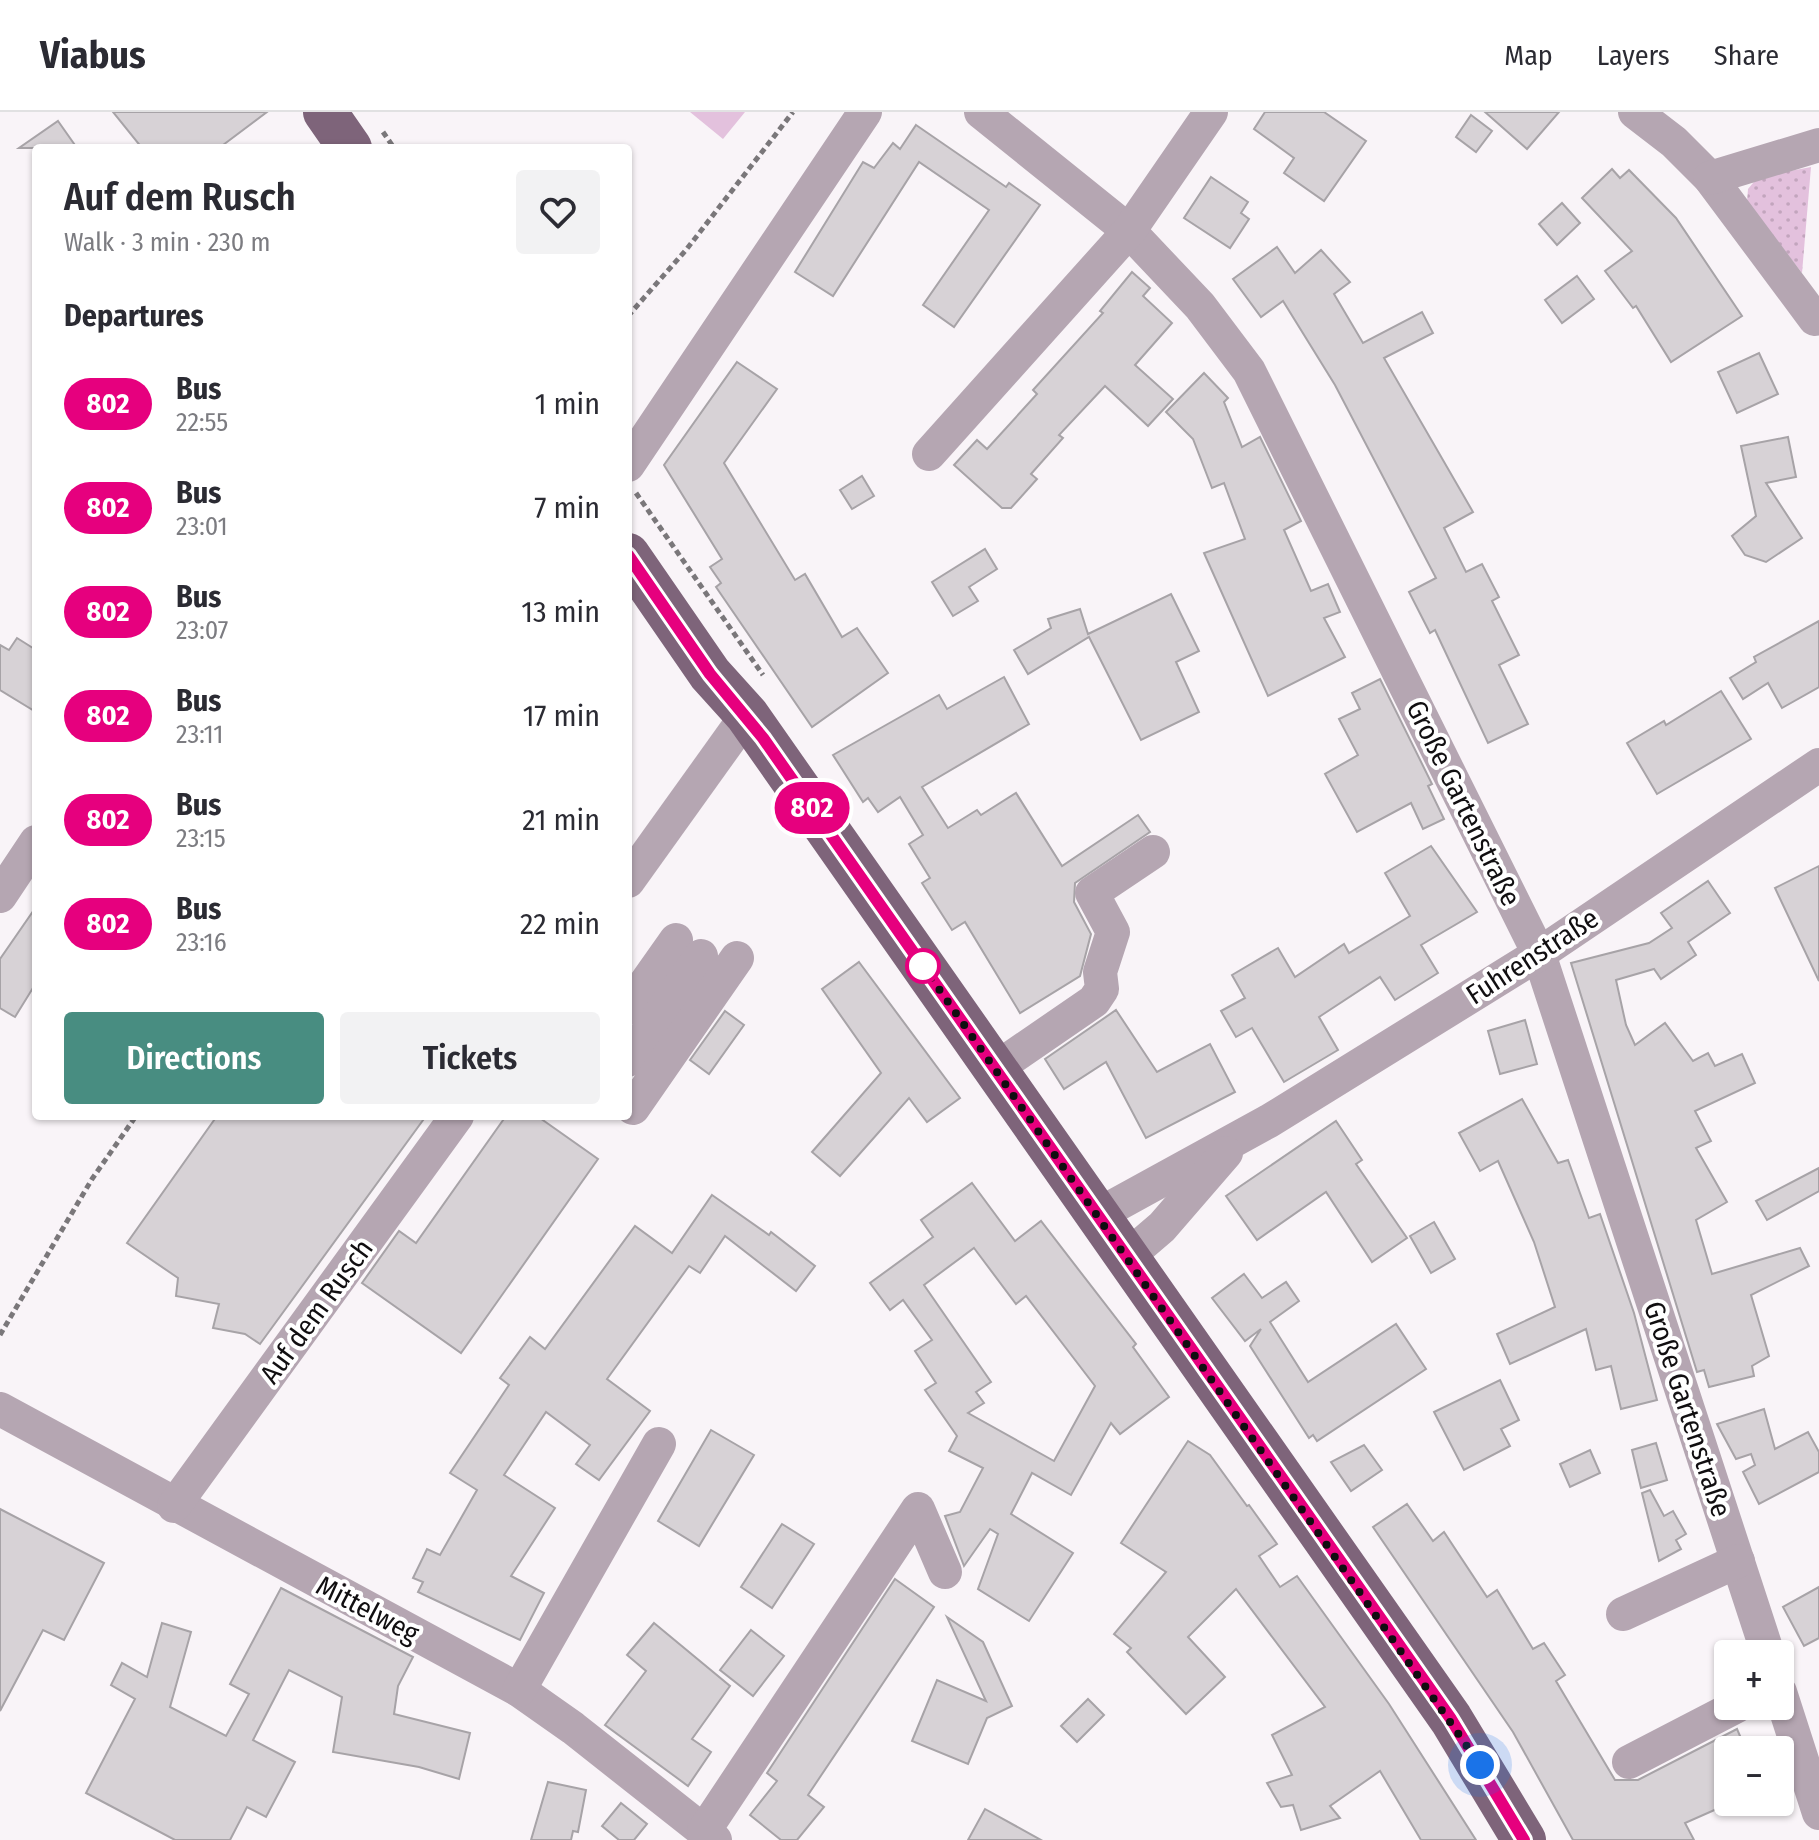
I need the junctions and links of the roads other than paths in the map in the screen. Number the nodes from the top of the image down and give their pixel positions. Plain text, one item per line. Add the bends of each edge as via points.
1 (325, 112) edge
2 (865, 112) edge
3 (981, 112) edge
4 (1211, 112) edge
5 (1635, 112) edge
6 (347, 144) edge
7 (1819, 145) edge
8 (1710, 178) junction
9 (1129, 231) junction
10 (1819, 285) edge
11 (1817, 326) edge
12 (929, 454) dead end
13 (632, 459) edge
14 (632, 538) edge
15 (632, 561) edge
16 (747, 715) junction
17 (1819, 765) edge
18 (32, 848) edge
19 (1153, 852) dead end
20 (632, 875) edge
21 (0, 896) edge
22 (1539, 954) junction
23 (737, 958) dead end
24 (632, 1004) edge
25 (632, 1053) edge
26 (995, 1069) junction
27 (633, 1108) dead end
28 (454, 1120) edge
29 (1240, 1138) junction
30 (1096, 1216) junction
31 (1127, 1257) junction
32 (0, 1409) edge
33 (659, 1444) dead end
34 (174, 1506) junction
35 (1738, 1561) junction
36 (945, 1572) dead end
37 (1623, 1614) dead end
38 (1763, 1640) edge
39 (519, 1690) junction
40 (1714, 1718) edge
41 (1789, 1720) edge
42 (1629, 1762) dead end
43 (1819, 1813) edge
44 (710, 1836) edge
45 (1524, 1840) edge

1 - 6 main road
2 - 13 street
3 - 9 street, Große Gartenstraße
4 - 9 street
5 - 8 street
7 - 8 street
8 - 11 street
9 - 12 street
9 - 22 street, Große Gartenstraße via 1200,306 1249,371
10 - 11 street
14 - 16 main road via 724,665
15 - 16 main road via 710,674
16 - 20 street
16 - 26 main road
17 - 22 street, Fuhrenstraße
18 - 21 street
19 - 26 street via 1092,893 1113,932 1100,972 1102,989 1094,1001
22 - 29 street, Fuhrenstraße
22 - 35 street, Große Gartenstraße
23 - 27 street
24 - 25 street via 689,948
26 - 30 main road
28 - 34 street, Auf dem Rusch
29 - 30 street, Fuhrenstraße
29 - 31 street, Fuhrenstraße via 1162,1227
30 - 31 main road
31 - 45 main road via 1451,1719
32 - 34 street, Mittelweg
33 - 39 street
34 - 39 street, Mittelweg
35 - 37 street
35 - 38 street, Große Gartenstraße
36 - 44 street via 918,1509
39 - 44 street, Mittelweg
40 - 42 street
41 - 43 street

